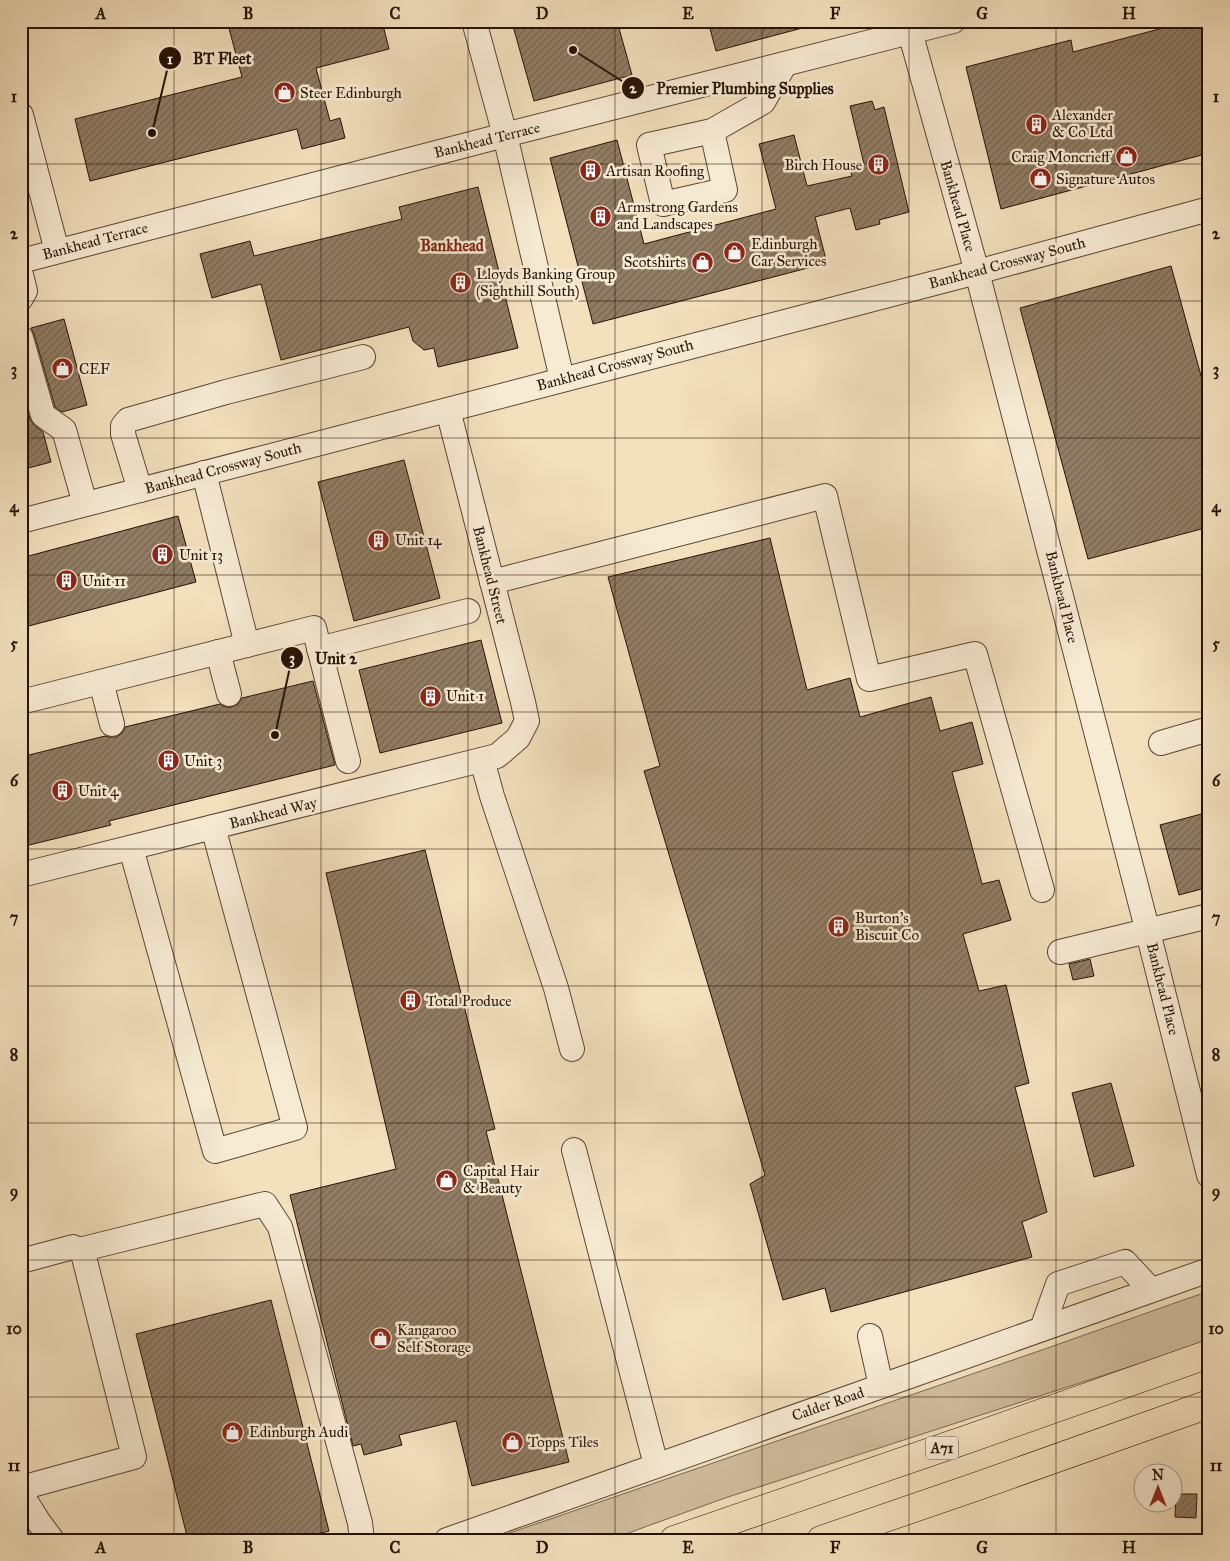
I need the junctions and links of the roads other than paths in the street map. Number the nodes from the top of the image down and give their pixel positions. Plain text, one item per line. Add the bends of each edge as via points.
1 (474, 21) edge
2 (952, 21) edge
3 (908, 27) edge
4 (785, 64) junction
5 (21, 115) edge
6 (712, 131) dead end
7 (505, 135) junction
8 (1209, 209) edge
9 (57, 251) junction
10 (21, 261) edge
11 (977, 272) junction
12 (21, 275) edge
13 (21, 298) edge
14 (21, 338) edge
15 (363, 358) dead end
16 (562, 379) junction
17 (448, 410) junction
18 (204, 474) junction
19 (140, 490) junction
20 (85, 504) junction
21 (21, 521) edge
22 (492, 582) junction
23 (468, 611) dead end
24 (247, 645) junction
25 (319, 649) junction
26 (218, 652) junction
27 (101, 682) junction
28 (229, 694) dead end
29 (21, 702) edge
30 (112, 724) dead end
31 (1209, 729) edge
32 (518, 738) joint
33 (1161, 743) dead end
34 (482, 760) junction
35 (348, 761) dead end
36 (213, 827) junction
37 (131, 848) junction
38 (21, 875) edge
39 (1042, 890) dead end
40 (1209, 916) edge
41 (1148, 932) junction
42 (1060, 952) dead end
43 (572, 1049) dead end
44 (574, 1150) dead end
45 (1209, 1175) edge
46 (78, 1250) junction
47 (21, 1261) edge
48 (1209, 1270) edge
49 (1151, 1290) junction
50 (1042, 1329) junction
51 (870, 1336) dead end
52 (1209, 1354) edge
53 (881, 1386) junction
54 (1209, 1404) edge
55 (656, 1466) junction
56 (21, 1488) edge
57 (21, 1494) edge
58 (52, 1540) edge
59 (362, 1540) edge
60 (447, 1540) edge
61 (674, 1540) edge
62 (821, 1540) edge

1 - 7 street
2 - 3 street, Bankhead Terrace
3 - 4 street, Bankhead Terrace
3 - 11 street, Bankhead Place
4 - 6 street via 763,102
4 - 7 street, Bankhead Terrace
5 - 9 street
7 - 9 street, Bankhead Terrace
7 - 16 street
8 - 11 street, Bankhead Crossway South
9 - 10 street, Bankhead Terrace
11 - 16 street, Bankhead Crossway South
11 - 41 street, Bankhead Place
12 - 13 street via 25,291
14 - 20 street via 43,415 64,430
15 - 19 street via 128,420 123,426 123,434
16 - 17 street, Bankhead Crossway South
17 - 18 street, Bankhead Crossway South
17 - 22 street, Bankhead Street
18 - 19 street, Bankhead Crossway South
18 - 24 street
19 - 20 street, Bankhead Crossway South
20 - 21 street, Bankhead Crossway South
22 - 32 street, Bankhead Street via 527,721
22 - 39 street via 825,496 869,679 975,654
23 - 25 street
24 - 25 street via 314,628
24 - 26 street
25 - 35 street
26 - 27 street
26 - 28 street
27 - 29 street
27 - 30 street
31 - 33 street
32 - 34 street, Bankhead Way via 497,756
34 - 36 street, Bankhead Way
34 - 43 street via 556,988
36 - 37 street, Bankhead Way
36 - 37 street via 294,1128 215,1151
37 - 38 street, Bankhead Way
40 - 41 street
41 - 42 street
41 - 45 street, Bankhead Place
44 - 55 street
46 - 47 street via 73,1247
46 - 56 street via 83,1253 134,1457
46 - 59 street via 264,1204 280,1227
48 - 49 street, Calder Road
49 - 50 street, Calder Road
49 - 50 street via 1125,1262 1058,1284
50 - 53 street, Calder Road
51 - 53 street
52 - 61 main road, A71
53 - 55 street, Calder Road
54 - 62 main road
55 - 60 street, Calder Road
57 - 58 street

